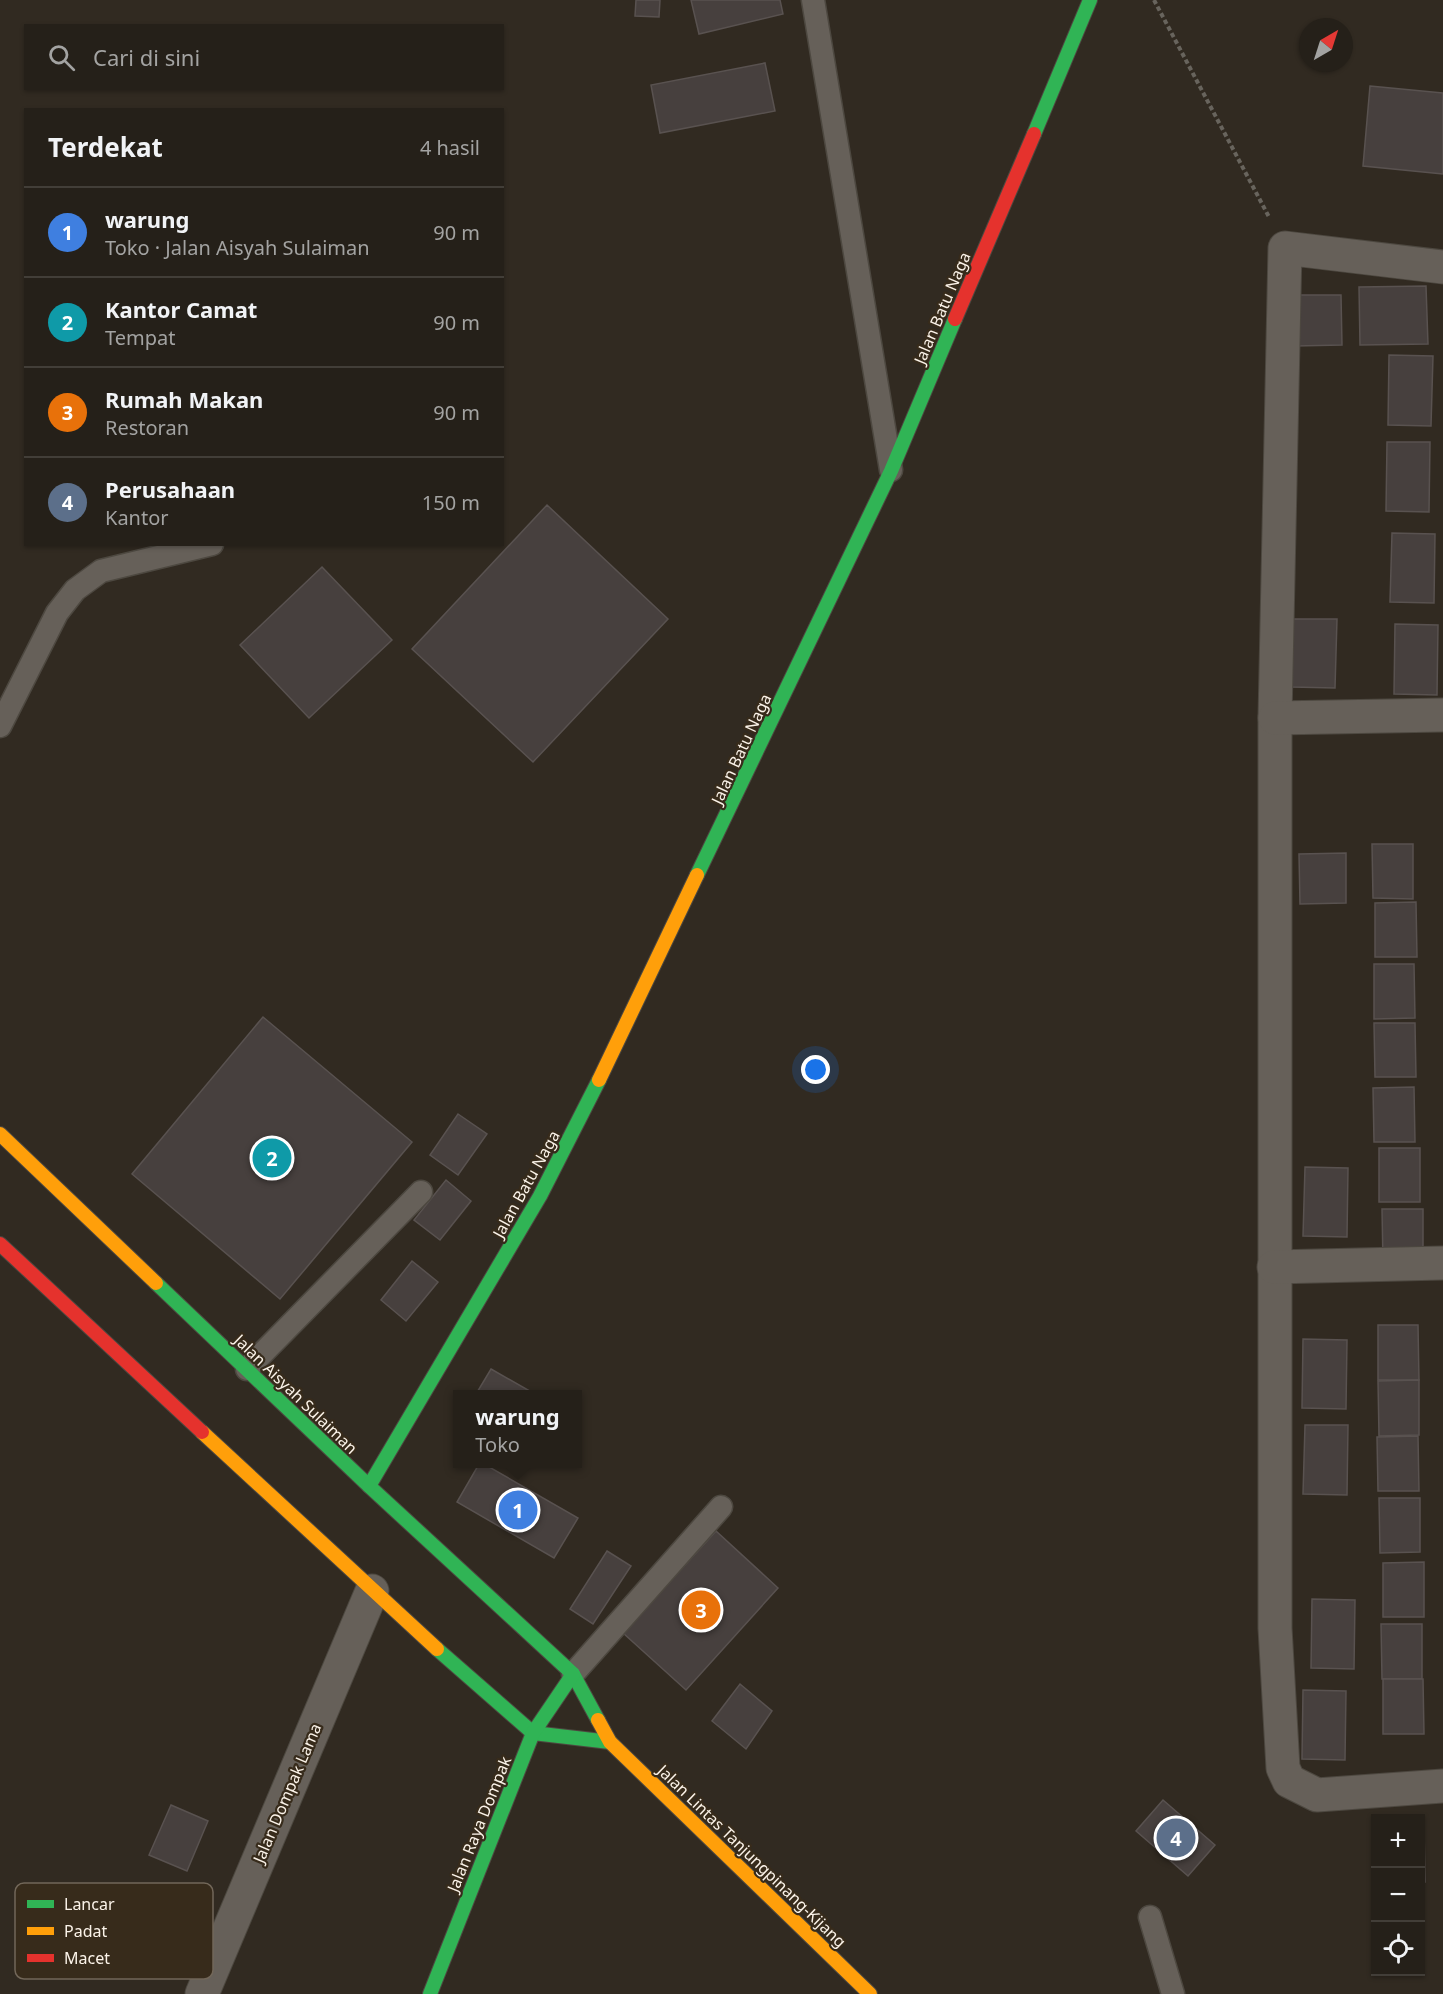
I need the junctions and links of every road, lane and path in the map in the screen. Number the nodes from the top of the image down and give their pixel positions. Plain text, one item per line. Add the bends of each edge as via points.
1 (813, 0) edge
2 (1090, 0) edge
3 (1154, 0) edge
4 (1285, 248) junction
5 (1443, 267) edge
6 (891, 471) junction
7 (204, 546) edge
8 (1443, 716) edge
9 (1275, 718) junction
10 (0, 726) edge
11 (0, 1134) edge
12 (422, 1192) dead end
13 (0, 1244) edge
14 (1443, 1263) edge
15 (1274, 1267) junction
16 (247, 1369) junction
17 (369, 1486) junction
18 (721, 1507) dead end
19 (372, 1591) junction
20 (573, 1674) junction
21 (533, 1733) junction
22 (610, 1742) junction
23 (1443, 1786) edge
24 (1150, 1917) dead end
25 (213, 1968) edge
26 (208, 1979) edge
27 (202, 1994) edge
28 (430, 1994) edge
29 (870, 1994) edge
30 (1173, 1994) edge

1 - 6 lane
2 - 6 main road, Jalan Batu Naga
3 - 4 path
4 - 5 street
4 - 9 street
6 - 17 main road, Jalan Batu Naga via 572,1138
7 - 10 lane via 101,571 75,590 57,613
8 - 9 street
9 - 15 street
11 - 16 main road, Jalan Aisyah Sulaiman
12 - 16 lane
13 - 19 main road
14 - 15 street
15 - 23 street via 1275,1628 1283,1767 1289,1781 1317,1795
16 - 17 main road, Jalan Aisyah Sulaiman
17 - 20 main road, Jalan Aisyah Sulaiman
18 - 20 lane
19 - 21 main road
19 - 25 street, Jalan Dompak Lama
20 - 21 main road, Jalan Raya Dompak
20 - 22 main road, Jalan Lintas Tanjungpinang-Kijang
21 - 22 main road
21 - 28 main road, Jalan Raya Dompak
22 - 29 main road, Jalan Lintas Tanjungpinang-Kijang
24 - 30 lane
26 - 27 street, Jalan Dompak Lama

